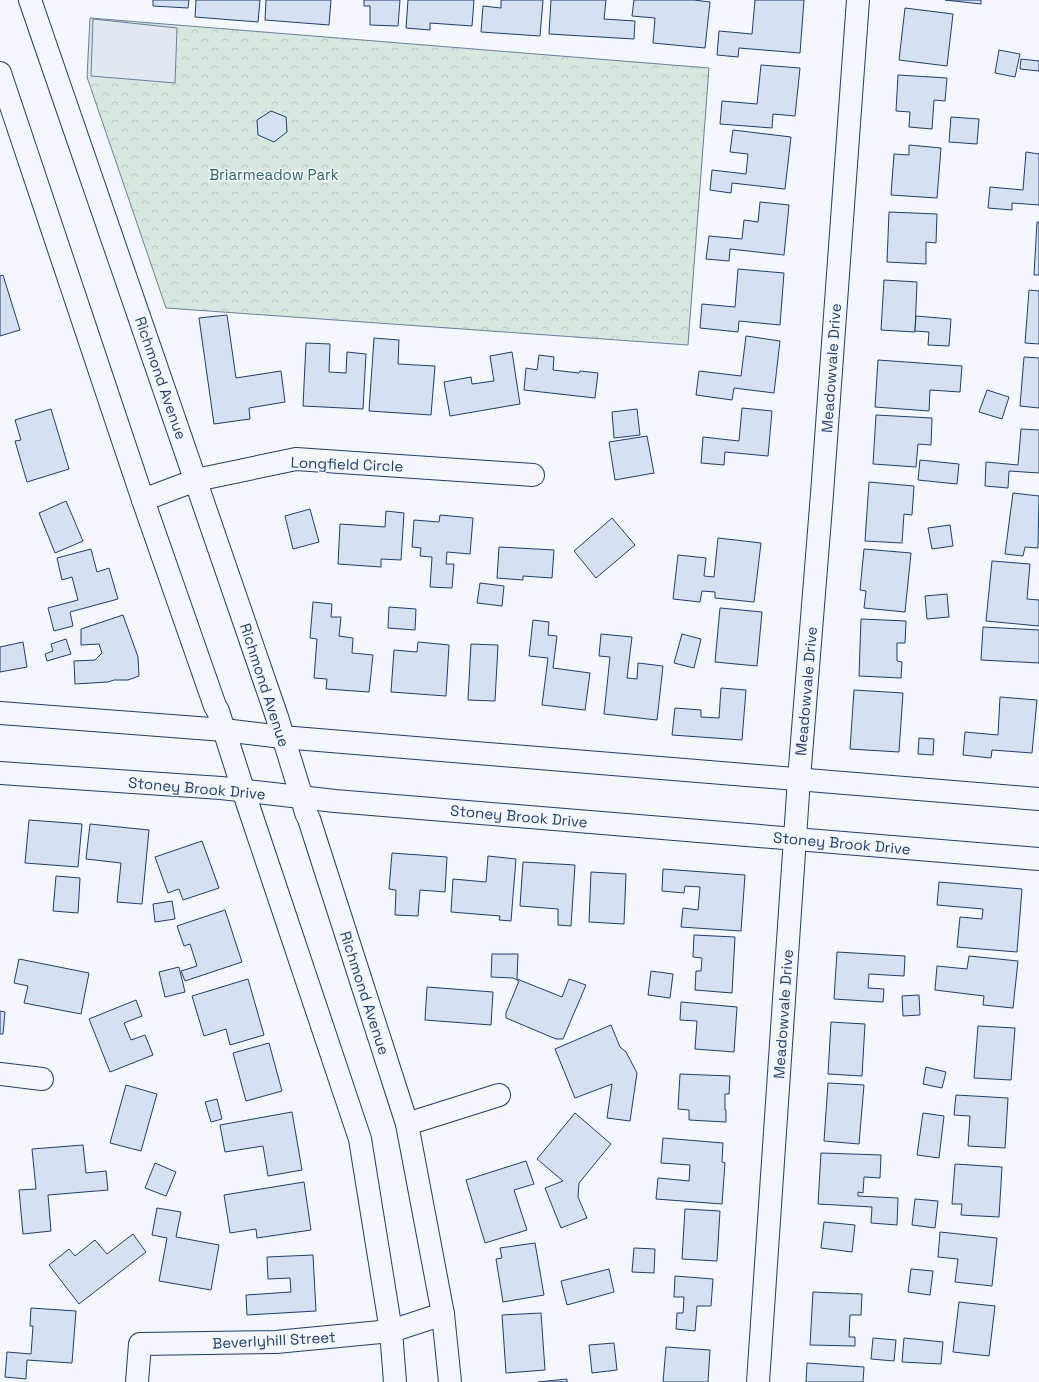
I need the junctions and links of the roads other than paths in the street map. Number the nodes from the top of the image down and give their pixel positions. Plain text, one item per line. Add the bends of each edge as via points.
1 (30, 0) edge
2 (858, 0) edge
3 (0, 73) edge
4 (533, 475) dead end
5 (196, 480) junction
6 (143, 500) junction
7 (0, 713) edge
8 (224, 730) junction
9 (282, 737) junction
10 (0, 773) edge
11 (799, 779) junction
12 (244, 790) junction
13 (302, 798) junction
14 (1039, 799) edge
15 (795, 839) junction
16 (1039, 859) edge
17 (0, 1074) edge
18 (42, 1079) dead end
19 (499, 1095) dead end
20 (407, 1124) junction
21 (443, 1314) junction
22 (391, 1331) junction
23 (137, 1382) edge
24 (395, 1382) edge
25 (450, 1382) edge
26 (758, 1382) edge

1 - 5 street, Richmond Avenue
2 - 11 street, Meadowvale Drive
3 - 6 street
4 - 5 street, Longfield Circle via 296,459
5 - 6 street, Longfield Circle
5 - 9 street, Richmond Avenue
6 - 8 street
7 - 8 street
8 - 9 street
8 - 12 street
9 - 11 street
9 - 13 street, Richmond Avenue
10 - 12 street, Stoney Brook Drive
11 - 14 street
11 - 15 street, Meadowvale Drive
12 - 13 street, Stoney Brook Drive
12 - 22 street via 360,1139
13 - 15 street, Stoney Brook Drive
13 - 20 street, Richmond Avenue
15 - 16 street, Stoney Brook Drive
15 - 26 street, Meadowvale Drive
17 - 18 street
19 - 20 street
20 - 21 street, Richmond Avenue
21 - 22 street, Beverlyhill Street
21 - 25 street, Richmond Avenue
22 - 23 street, Beverlyhill Street via 276,1342 140,1344
22 - 24 street

